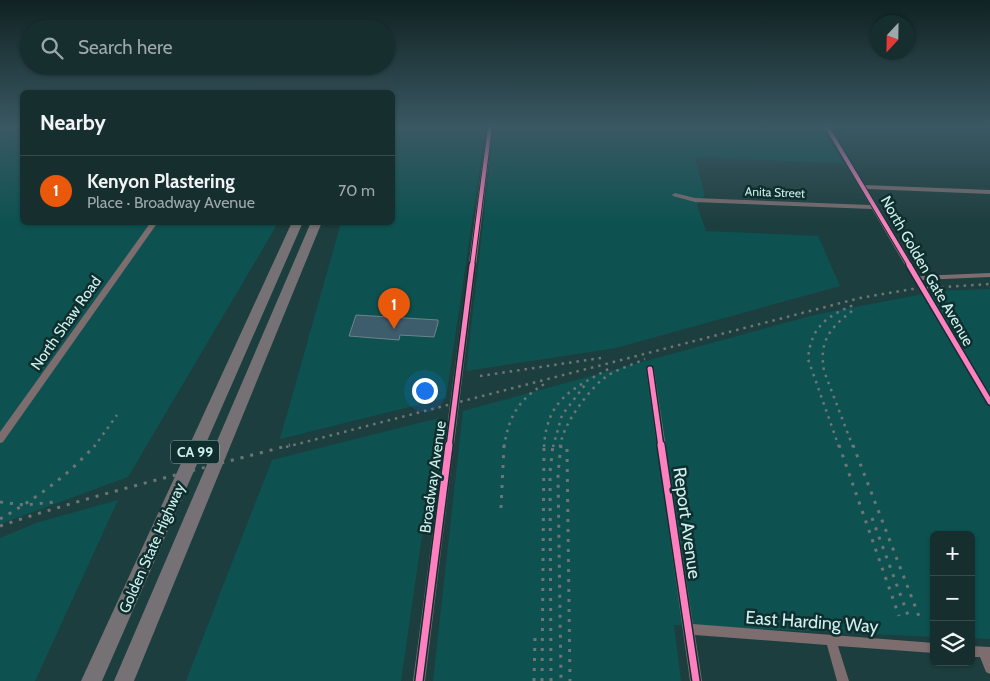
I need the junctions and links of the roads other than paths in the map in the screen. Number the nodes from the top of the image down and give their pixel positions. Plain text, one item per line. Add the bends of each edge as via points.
1 (486, 159) edge
2 (847, 159) edge
3 (864, 187) junction
4 (990, 192) edge
5 (675, 195) dead end
6 (875, 207) junction
7 (153, 225) edge
8 (297, 225) edge
9 (316, 225) edge
10 (990, 274) edge
11 (916, 278) junction
12 (650, 369) dead end
13 (990, 402) edge
14 (0, 439) edge
15 (688, 629) junction
16 (831, 641) junction
17 (930, 648) edge
18 (987, 652) edge
19 (990, 668) edge
20 (91, 681) edge
21 (124, 681) edge
22 (419, 681) edge
23 (696, 681) edge
24 (843, 681) edge

1 - 22 street, Broadway Avenue
2 - 3 street, North Golden Gate Avenue
3 - 4 street
3 - 6 street, North Golden Gate Avenue
5 - 6 street, Anita Street via 695,200
6 - 11 street, North Golden Gate Avenue
7 - 14 street, North Shaw Road
8 - 20 highway, Golden State Highway / CA 99
9 - 21 highway, Golden State Highway / CA 99
10 - 11 street
11 - 13 street, North Golden Gate Avenue
12 - 15 street, Report Avenue
15 - 16 street, East Harding Way
15 - 23 street, Report Avenue
16 - 17 street, East Harding Way
16 - 24 street
18 - 19 street

